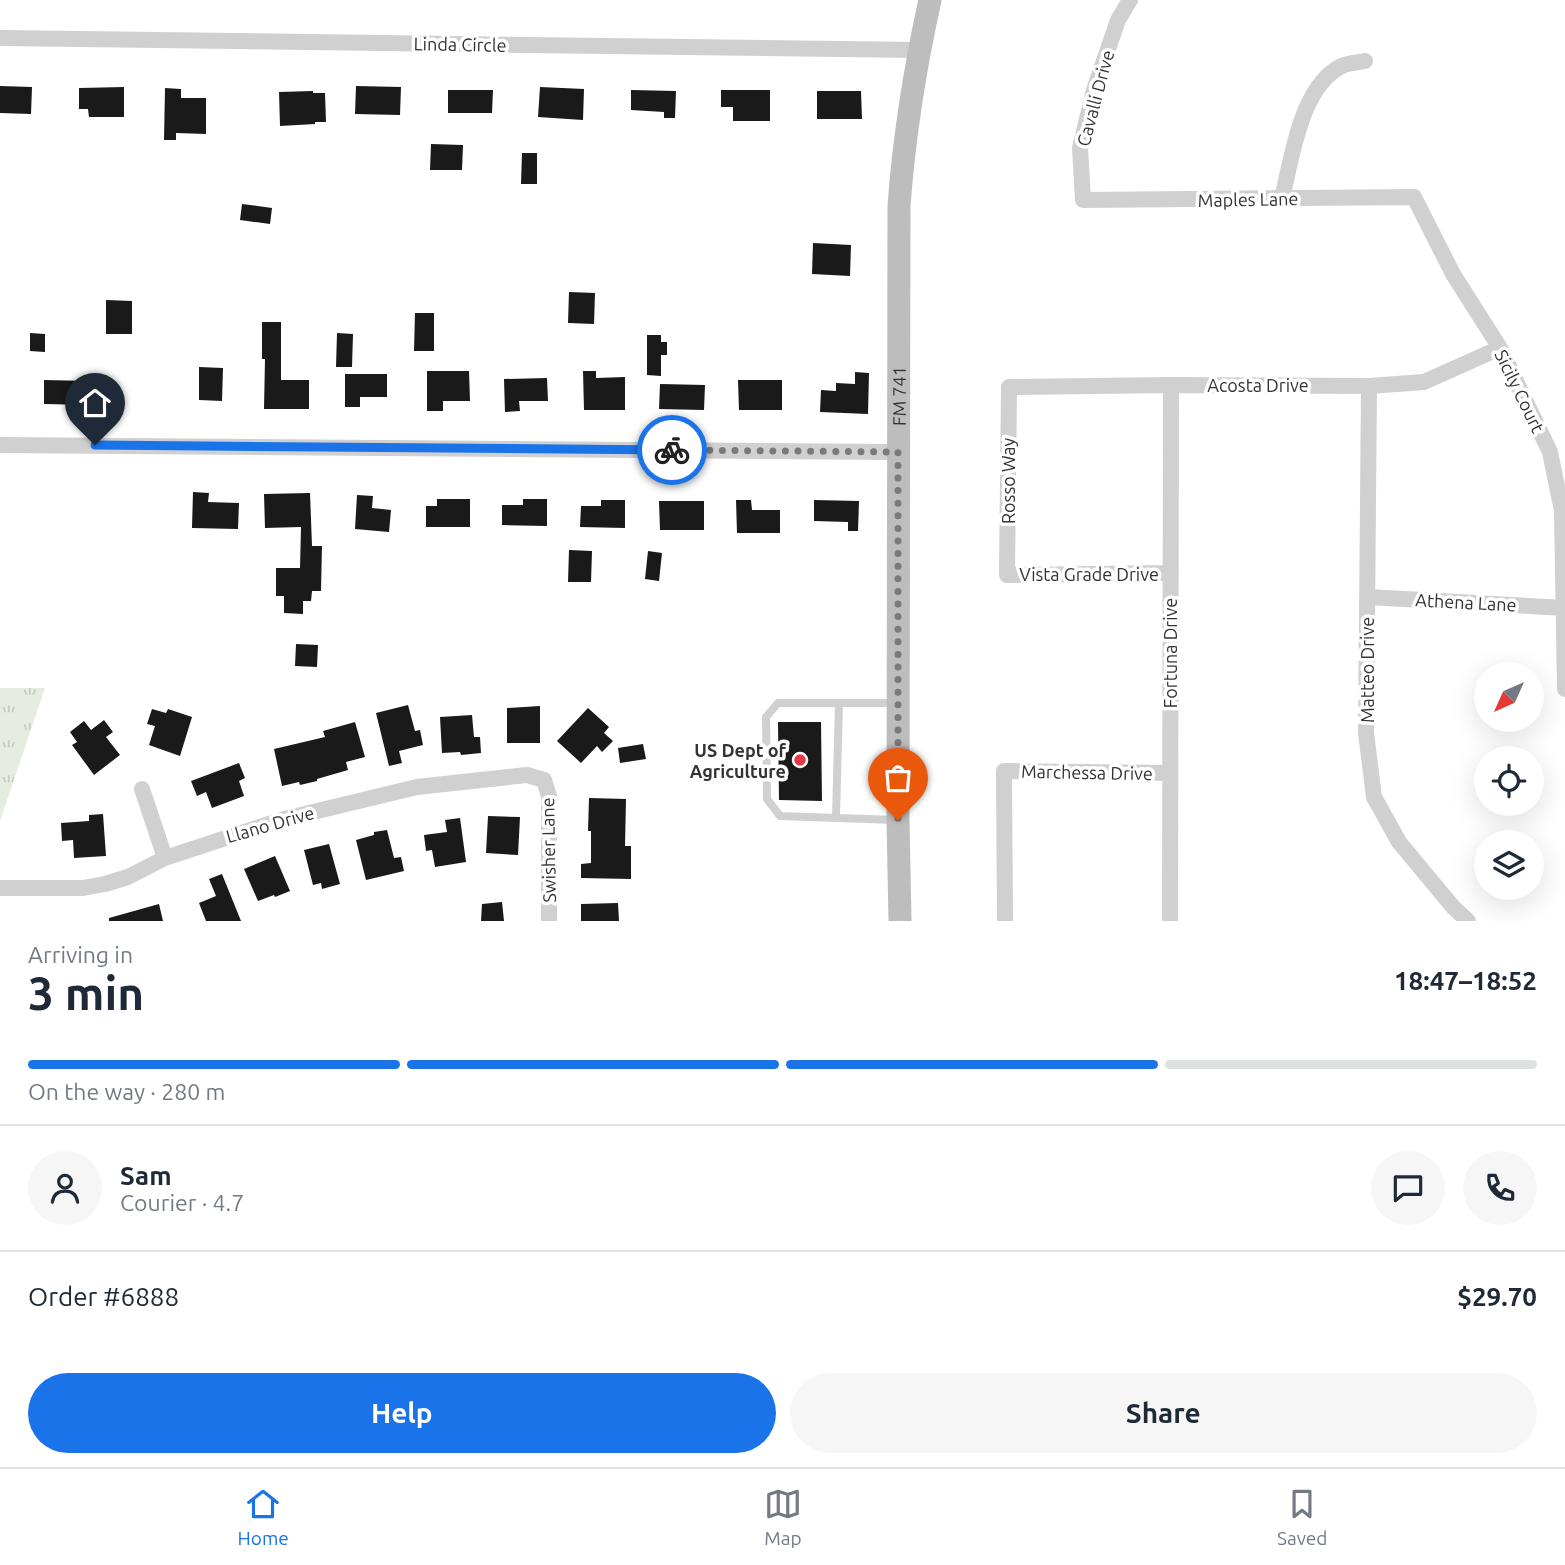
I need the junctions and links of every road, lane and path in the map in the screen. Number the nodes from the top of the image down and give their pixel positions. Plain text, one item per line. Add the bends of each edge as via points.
1 (930, 0) edge
2 (1130, 0) edge
3 (0, 38) edge
4 (919, 50) junction
5 (1365, 61) dead end
6 (1414, 197) joint
7 (1282, 198) junction
8 (1083, 200) joint
9 (1500, 348) junction
10 (1171, 384) junction
11 (1369, 386) junction
12 (1009, 387) joint
13 (0, 445) edge
14 (898, 452) junction
15 (1171, 573) junction
16 (1007, 575) joint
17 (1368, 597) junction
18 (1564, 608) edge
19 (1565, 689) edge
20 (839, 703) junction
21 (898, 703) junction
22 (1170, 773) junction
23 (544, 780) joint
24 (142, 789) dead end
25 (836, 817) junction
26 (898, 820) junction
27 (165, 858) junction
28 (0, 888) edge
29 (1458, 918) edge
30 (549, 921) edge
31 (900, 921) edge
32 (1005, 921) edge
33 (1170, 921) edge

1 - 4 main road, FM 741 / FM 741
2 - 8 street, Cavalli Drive via 1118,20 1098,78 1080,148
3 - 4 street, Linda Circle
4 - 14 main road, FM 741 / FM 741 via 899,206
5 - 7 street via 1344,65 1313,92
6 - 7 street, Maples Lane
6 - 9 street, Sicily Court via 1453,274
7 - 8 street, Maples Lane
9 - 11 street, Acosta Drive via 1424,382
9 - 18 street, Sicily Court via 1550,452 1562,511
10 - 11 street, Acosta Drive
10 - 12 street, Acosta Drive
10 - 15 street, Fortuna Drive
11 - 17 street, Matteo Drive
12 - 16 street, Rosso Way
13 - 14 street
14 - 21 main road, FM 741 / FM 741
15 - 16 street, Vista Grade Drive
15 - 22 street, Fortuna Drive
17 - 18 street, Athena Lane
17 - 29 street, Matteo Drive via 1366,733 1374,797 1398,842
18 - 19 street, Sicily Court
20 - 21 lane
20 - 25 lane
20 - 25 lane via 778,703 766,717 767,799 780,816
21 - 26 main road, FM 741 / FM 741
22 - 32 street, Marchessa Drive via 1004,771
22 - 33 street, Fortuna Drive
23 - 27 street, Llano Drive via 527,775 417,787 284,819
23 - 30 street, Swisher Lane via 549,796
24 - 27 street
25 - 26 lane
26 - 31 main road, FM 741 / FM 741
27 - 28 street, Llano Drive via 105,884

